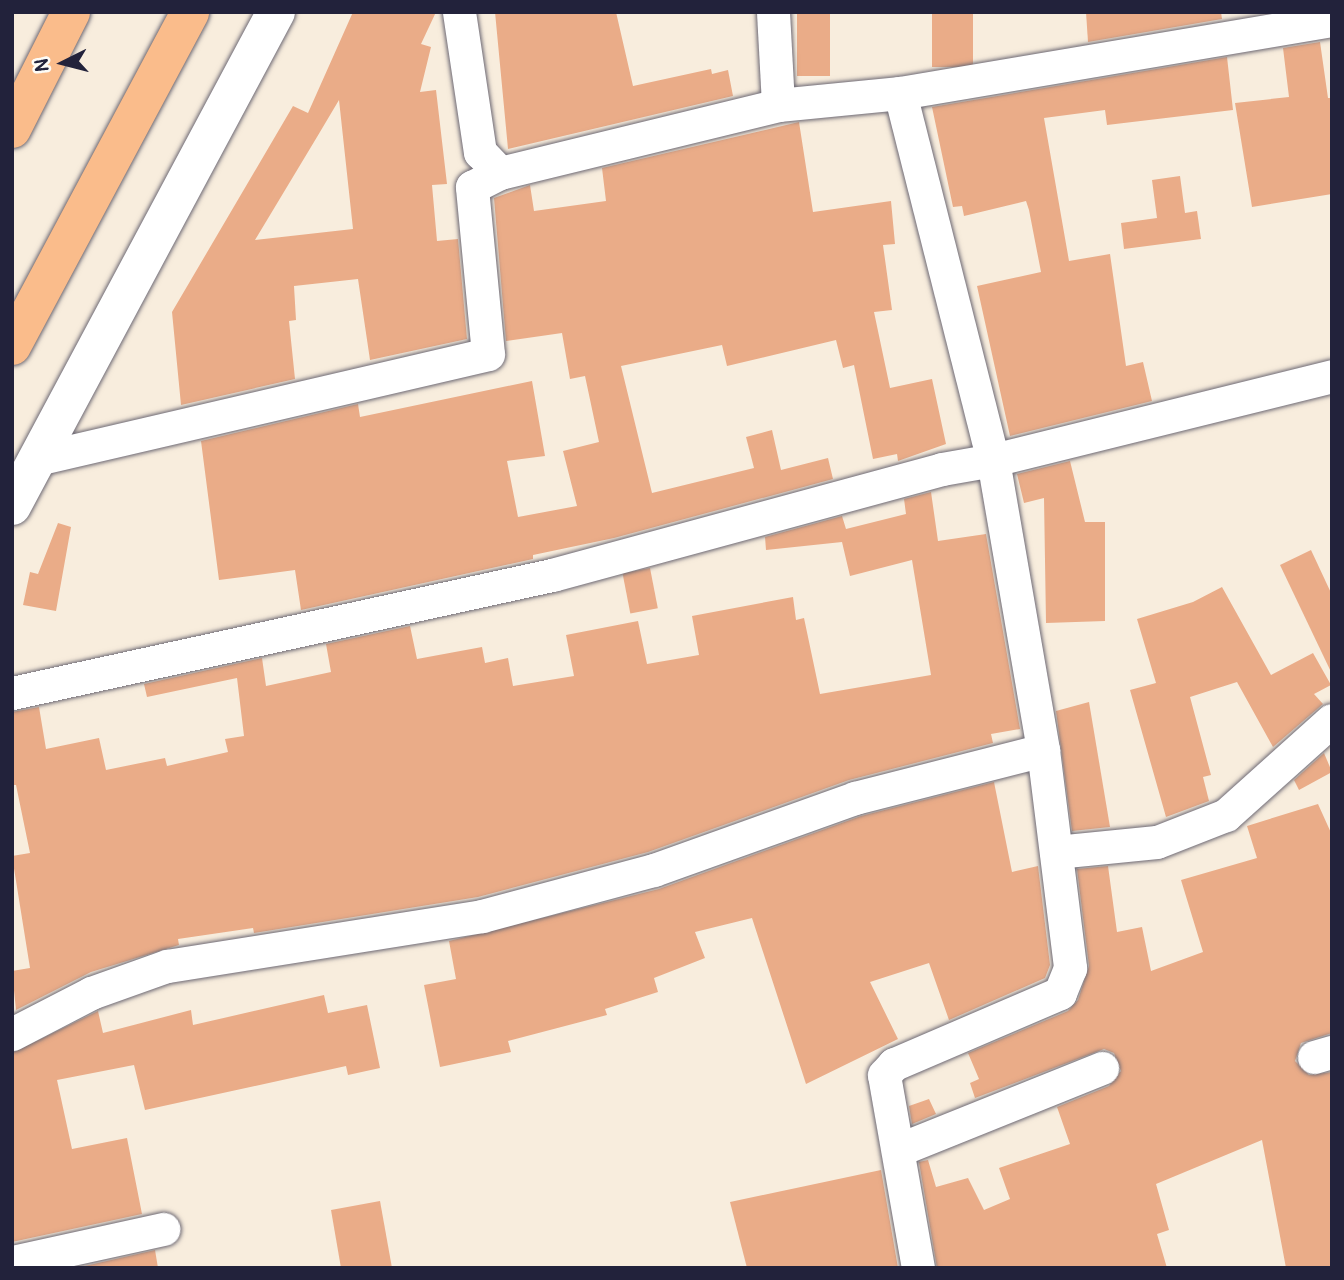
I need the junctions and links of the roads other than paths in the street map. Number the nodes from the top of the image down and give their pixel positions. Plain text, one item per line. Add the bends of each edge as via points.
1 (71, 12) edge
2 (190, 12) edge
3 (276, 12) edge
4 (459, 12) edge
5 (773, 12) edge
6 (1332, 20) edge
7 (900, 93) junction
8 (778, 104) junction
9 (12, 129) edge
10 (500, 173) junction
11 (12, 346) edge
12 (1332, 376) edge
13 (37, 459) junction
14 (993, 460) junction
15 (12, 506) edge
16 (12, 693) edge
17 (1332, 720) edge
18 (1042, 750) junction
19 (1056, 852) junction
20 (12, 1034) edge
21 (1102, 1068) dead end
22 (898, 1150) junction
23 (163, 1229) dead end
24 (12, 1262) edge
25 (918, 1268) edge

1 - 9 main road
2 - 11 main road
3 - 13 street
4 - 10 street via 480,152
5 - 8 street
6 - 7 street
7 - 8 street
7 - 14 street
8 - 10 street
10 - 13 street via 472,187 488,354
12 - 14 street
13 - 15 street
14 - 16 street via 942,469 552,575
14 - 18 street
17 - 19 street via 1226,815 1157,842
18 - 19 street
18 - 20 street via 855,798 654,870 482,916 167,966 91,993
19 - 22 street via 1070,953 1067,982 1060,993 894,1064 884,1075 884,1088
21 - 22 street
22 - 25 street
23 - 24 street

